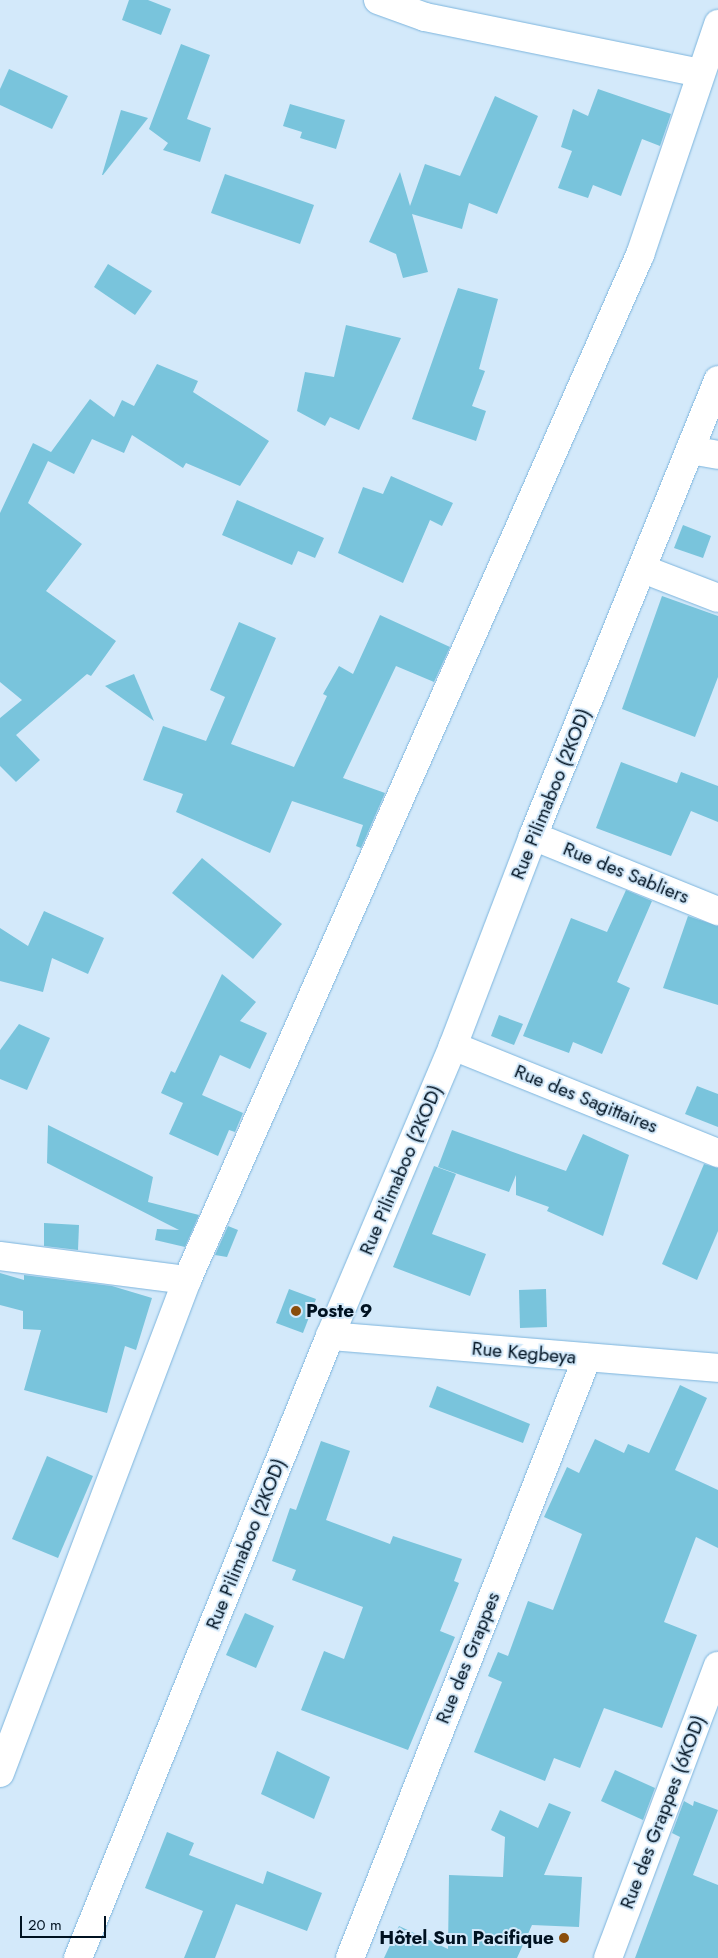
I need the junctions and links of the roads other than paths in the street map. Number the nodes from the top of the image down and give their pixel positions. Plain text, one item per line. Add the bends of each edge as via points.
1 (378, 0) edge
2 (718, 24) edge
3 (700, 73) junction
4 (718, 380) edge
5 (690, 450) junction
6 (718, 455) edge
7 (643, 569) junction
8 (718, 598) edge
9 (533, 836) junction
10 (718, 911) edge
11 (453, 1046) junction
12 (718, 1152) edge
13 (0, 1256) edge
14 (187, 1280) junction
15 (330, 1336) junction
16 (587, 1358) junction
17 (718, 1368) edge
18 (718, 1666) edge
19 (0, 1773) edge
20 (78, 1958) edge
21 (350, 1958) edge
22 (608, 1958) edge

1 - 3 street via 425,17
2 - 3 street
3 - 14 street via 640,255
4 - 5 street, Rue Pilimaboo (2KOD)
5 - 6 street
5 - 7 street, Rue Pilimaboo (2KOD)
7 - 8 street
7 - 9 street, Rue Pilimaboo (2KOD)
9 - 10 street, Rue des Sabliers
9 - 11 street, Rue Pilimaboo (2KOD)
11 - 12 street, Rue des Sagittaires
11 - 15 street, Rue Pilimaboo (2KOD)
13 - 14 street
14 - 19 street
15 - 16 street, Rue Kegbeya
15 - 20 street, Rue Pilimaboo (2KOD)
16 - 17 street, Rue Kegbeya
16 - 21 street, Rue des Grappes
18 - 22 street, Rue des Grappes (6KOD)

